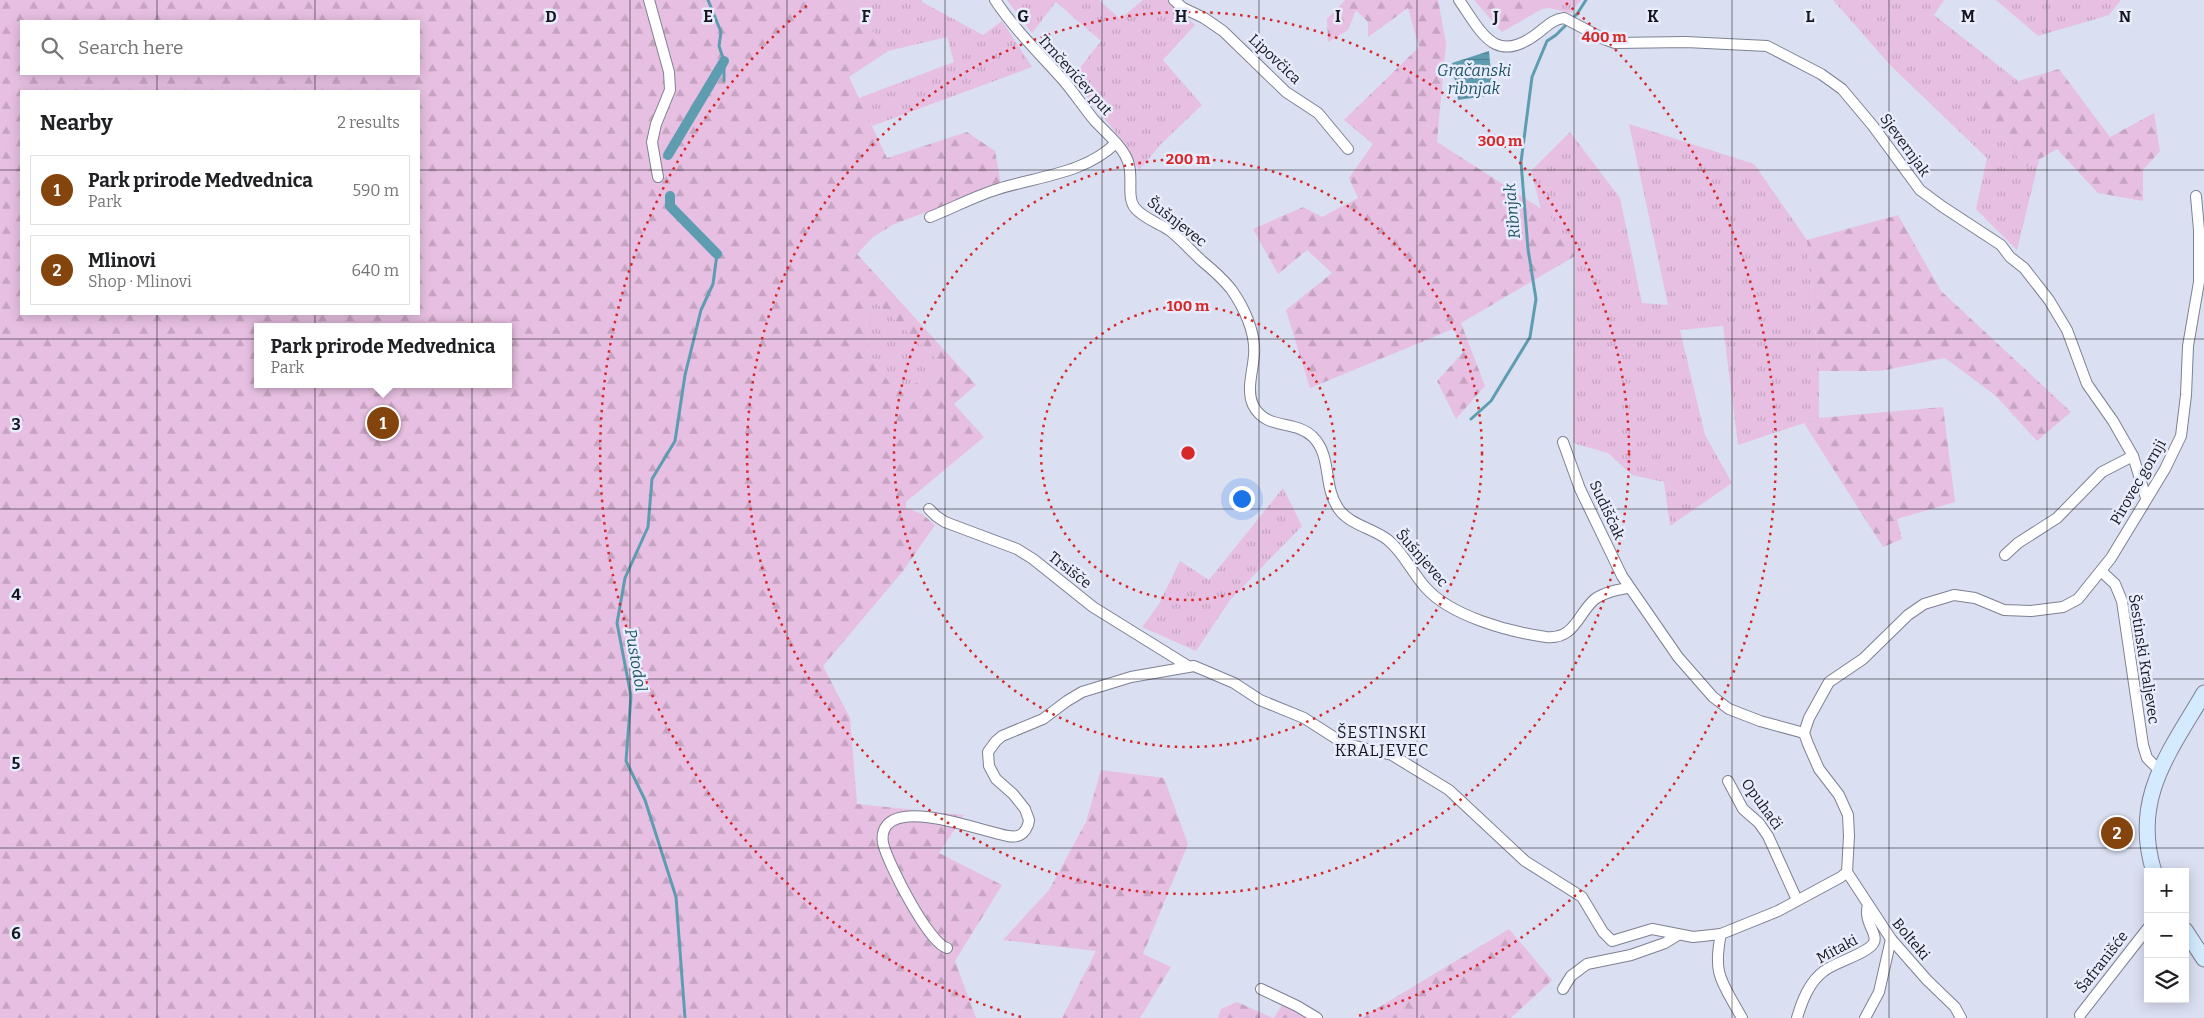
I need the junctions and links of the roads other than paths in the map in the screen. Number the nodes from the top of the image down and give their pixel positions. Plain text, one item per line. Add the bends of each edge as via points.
1 (648, 0) edge
2 (995, 0) edge
3 (1174, 0) edge
4 (1459, 0) edge
5 (1116, 143) junction
6 (1348, 149) dead end
7 (658, 177) dead end
8 (2196, 196) dead end
9 (930, 217) dead end
10 (2201, 280) edge
11 (1563, 442) dead end
12 (2133, 456) junction
13 (2146, 498) junction
14 (929, 509) dead end
15 (2005, 555) dead end
16 (2101, 571) junction
17 (1628, 588) junction
18 (1188, 666) junction
19 (2204, 693) edge
20 (1804, 733) junction
21 (2159, 770) junction
22 (1728, 781) dead end
23 (2153, 868) edge
24 (1847, 872) junction
25 (1797, 900) junction
26 (1868, 905) junction
27 (2144, 933) edge
28 (1721, 934) junction
29 (1678, 935) junction
30 (2189, 936) edge
31 (1891, 939) junction
32 (947, 948) dead end
33 (2204, 959) edge
34 (1261, 989) dead end
35 (1563, 989) dead end
36 (2080, 1015) dead end
37 (1317, 1018) edge
38 (1742, 1018) edge
39 (1797, 1018) edge
40 (1865, 1018) edge
41 (1961, 1018) edge

1 - 7 street via 669,72 670,90 652,142
2 - 5 street, Trnčevićev put via 1026,43 1051,67
3 - 6 street, Lipovčica via 1223,31 1286,92 1318,113
4 - 12 street, Sjevernjak via 1482,34 1498,46 1508,48 1520,44 1554,21 1564,18 1604,39 1626,44 1686,42 1766,46 1832,81 1851,98 1920,190 2001,245 2024,268 2056,310 2071,339 2087,384
5 - 9 street via 1102,155 1078,167 979,195
5 - 17 street, Šušnjevec via 1125,153 1131,168 1131,202 1134,207 1189,248 1218,275 1238,301 1254,339 1251,396 1260,415 1274,424 1298,427 1314,438 1324,455 1332,495 1339,510 1389,541 1434,596 1470,617 1550,637 1571,629 1596,598
8 - 10 street, Pirovec gornji
10 - 13 street, Pirovec gornji via 2188,346 2181,436
11 - 17 street, Sudiščak via 1583,494
12 - 13 street, Sjevernjak
12 - 15 street via 2102,472 2057,518
13 - 16 street, Pirovec gornji
14 - 18 street, Trsišče via 945,522 1017,549 1101,612
16 - 20 street via 2078,600 2054,608 2004,610 1975,598 1954,595 1924,604 1908,615 1863,660 1829,682
16 - 21 street, Šestinski Kraljevec via 2115,584 2122,601 2143,745 2148,758
17 - 20 street via 1678,657 1718,702 1740,714
18 - 29 street via 1234,683 1260,700 1304,718 1343,743 1392,755 1449,790 1525,861 1582,898 1608,939 1618,940 1652,929
18 - 32 street via 1131,677 1088,690 1044,719 996,741 988,752 989,766 996,779 1028,814 1028,825 1021,835 1008,836 922,816 897,818 886,825 883,843 898,876 932,935
19 - 21 main road
20 - 24 street via 1819,769 1834,787 1848,815
21 - 23 main road via 2147,815 2148,848
22 - 25 street, Opuhači via 1743,809 1768,836
24 - 25 street
24 - 26 street, Bolteki
25 - 28 street
26 - 31 street, Bolteki
26 - 39 street, Mitaki via 1866,916 1875,937 1874,944 1823,971 1808,989
27 - 36 street, Šafranišće
28 - 29 street
28 - 38 street via 1718,972 1723,987
29 - 35 street via 1631,955 1587,964 1571,976
30 - 33 main road
31 - 40 street via 1879,992
31 - 41 street, Bolteki via 1955,1007
34 - 37 street

